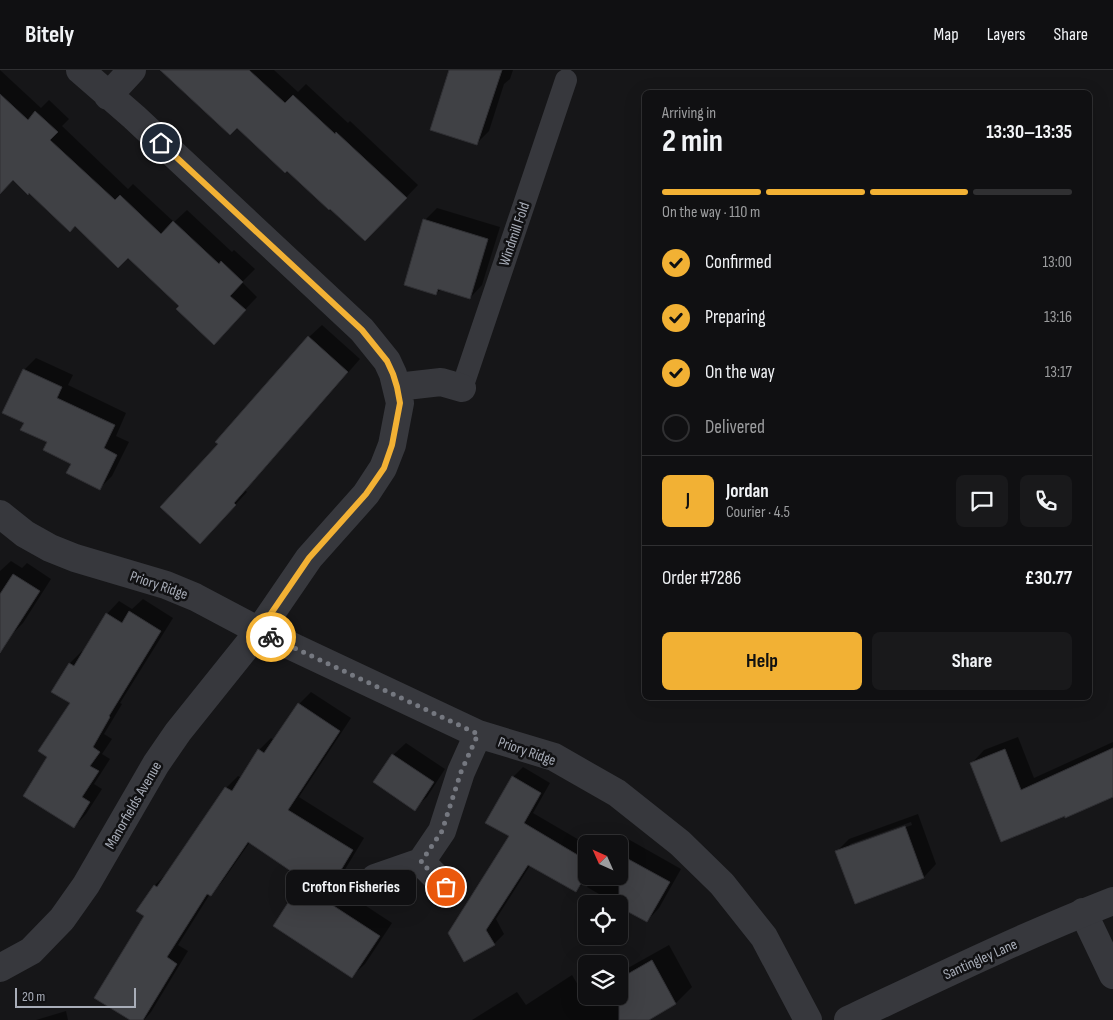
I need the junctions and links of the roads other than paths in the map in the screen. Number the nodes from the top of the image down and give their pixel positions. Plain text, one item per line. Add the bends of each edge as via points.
1 (80, 70) edge
2 (132, 70) edge
3 (566, 80) dead end
4 (108, 96) junction
5 (397, 387) junction
6 (462, 388) joint
7 (0, 514) edge
8 (259, 631) junction
9 (478, 734) junction
10 (421, 862) junction
11 (375, 878) dead end
12 (446, 887) dead end
13 (1113, 901) edge
14 (1083, 912) junction
15 (0, 968) edge
16 (1113, 975) edge
17 (808, 1020) edge
18 (848, 1020) edge

1 - 4 street, Manorfields Avenue
2 - 4 street
3 - 6 lane, Windmill Fold
4 - 5 street, Manorfields Avenue via 362,330 387,361
5 - 6 street via 441,382
5 - 8 street, Manorfields Avenue via 400,403 384,468 366,494 309,558
7 - 8 street, Priory Ridge via 50,548 166,585
8 - 9 street, Priory Ridge
8 - 15 street, Manorfields Avenue via 156,764 62,919 31,951
9 - 10 street via 461,772 442,831
9 - 17 street, Priory Ridge via 554,757 617,793 680,843 722,884 764,937
10 - 11 street
10 - 12 street
13 - 14 street, Santingley Lane
14 - 16 street
14 - 18 street, Santingley Lane

